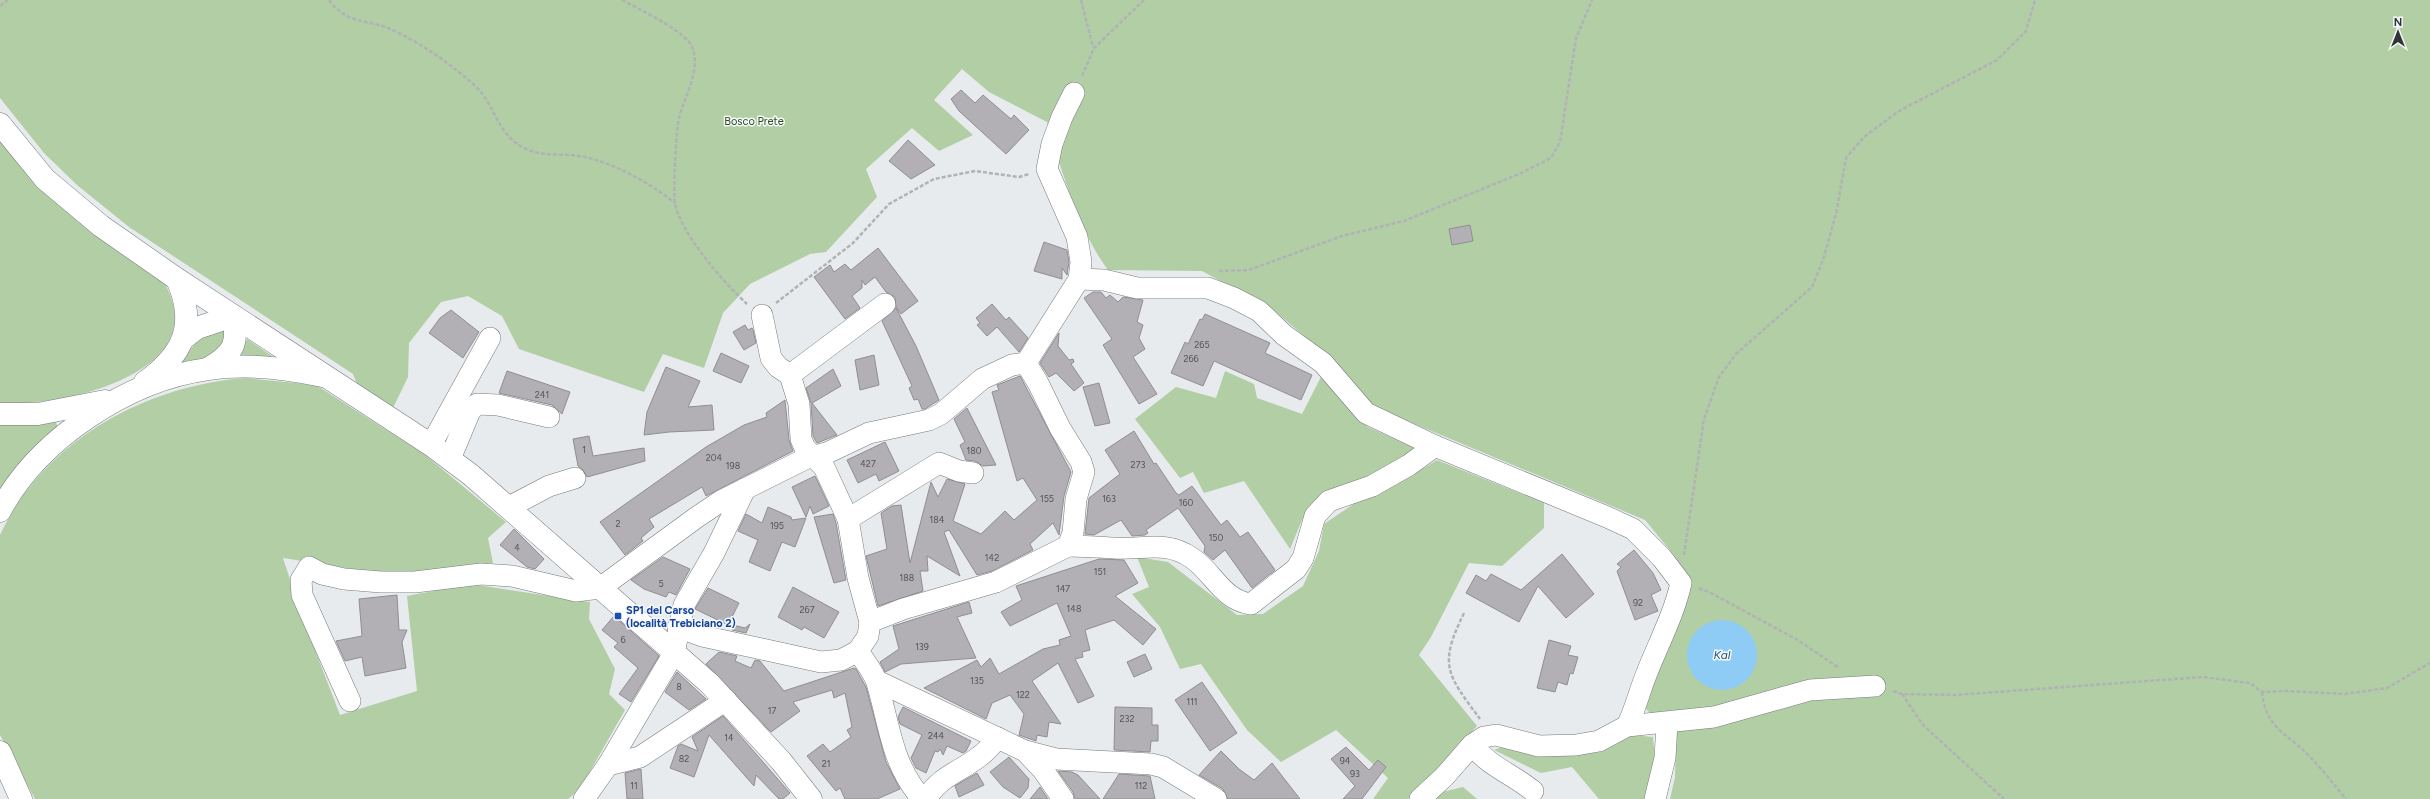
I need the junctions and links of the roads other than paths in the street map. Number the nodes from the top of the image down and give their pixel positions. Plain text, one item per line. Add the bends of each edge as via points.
1 (1074, 93) road end
2 (0, 124) edge
3 (177, 279) junction
4 (1079, 280) junction
5 (885, 304) dead end
6 (762, 315) road end
7 (233, 316) junction
8 (184, 338) junction
9 (490, 338) dead end
10 (1026, 363) junction
11 (209, 368) junction
12 (790, 375) junction
13 (323, 376) junction
14 (130, 392) junction
15 (0, 414) edge
16 (549, 417) dead end
17 (431, 445) junction
18 (1435, 446) junction
19 (814, 456) junction
20 (450, 459) junction
21 (973, 473) dead end
22 (575, 478) dead end
23 (745, 489) junction
24 (509, 507) junction
25 (0, 511) edge
26 (848, 519) junction
27 (1068, 546) junction
28 (600, 588) junction
29 (870, 622) junction
30 (678, 627) junction
31 (858, 651) junction
32 (674, 653) junction
33 (877, 681) junction
34 (1875, 686) road end
35 (726, 700) junction
36 (350, 701) dead end
37 (1667, 723) junction
38 (1627, 726) junction
39 (998, 738) junction
40 (1478, 741) junction
41 (1025, 751) junction
42 (0, 752) edge
43 (608, 765) junction
44 (0, 786) edge
45 (1532, 791) dead end
46 (6, 799) edge
47 (21, 799) edge
48 (584, 799) edge
49 (811, 799) edge
50 (922, 799) edge
51 (926, 799) edge
52 (1063, 799) edge
53 (1216, 799) edge
54 (1420, 799) edge
55 (1655, 799) edge

1 - 4 street via 1052,144 1047,169 1077,237 1081,262
2 - 3 main road via 28,161 63,195 101,226
3 - 7 main road
3 - 8 main road via 184,295 187,312
4 - 10 street
4 - 18 street via 1104,280 1136,288 1208,288 1234,298 1259,311 1284,335 1323,363 1366,413
5 - 12 street
6 - 12 street via 771,358 778,367
7 - 8 main road via 197,328
7 - 11 main road via 236,331 232,349 226,358
7 - 13 main road
8 - 14 main road via 163,369
9 - 17 street
10 - 19 street via 1012,365 982,379 941,414 928,420 869,433 829,452
10 - 27 street via 1081,462 1084,472 1076,499 1073,533
11 - 13 main road via 286,368
11 - 14 main road via 179,375
12 - 19 street via 799,404 801,439
13 - 17 main road
14 - 15 main road via 92,405 65,410 38,414
14 - 25 main road via 95,413 54,445 20,480
16 - 20 street via 498,405 477,404 470,411
17 - 20 main road
18 - 27 street via 1410,465 1372,486 1330,501 1315,516 1303,558 1296,569 1251,604 1242,603 1232,597 1194,559 1171,549 1144,546
18 - 38 street via 1633,529 1662,558 1681,583 1673,613
19 - 23 street
19 - 26 street via 824,467
20 - 24 main road
21 - 26 street via 959,471 939,463
22 - 24 street via 549,486
23 - 28 street via 697,517
23 - 30 street via 714,553 684,605
24 - 28 main road
26 - 29 street via 858,578
27 - 29 street via 996,582 903,609
28 - 32 main road
28 - 36 street via 576,591 512,576 481,574 415,582 381,582 344,579 322,574 309,567 301,580 302,595
29 - 31 street via 868,636
30 - 31 street via 702,636 821,662 841,660
30 - 32 street
31 - 33 street
32 - 35 main road
32 - 43 street
33 - 39 street
33 - 50 street via 888,734 897,759 910,786
34 - 37 street via 1810,690 1714,717
35 - 43 street via 640,757
35 - 49 main road
37 - 38 street
37 - 55 street via 1665,758
38 - 40 street via 1599,741 1576,745 1539,746 1496,735
39 - 41 street
39 - 51 street via 980,756 951,773
40 - 45 street via 1484,760 1518,779
40 - 54 street
41 - 52 street via 1043,770
41 - 53 street via 1056,759 1151,764 1163,767
42 - 47 main road
43 - 48 street
44 - 46 main road

